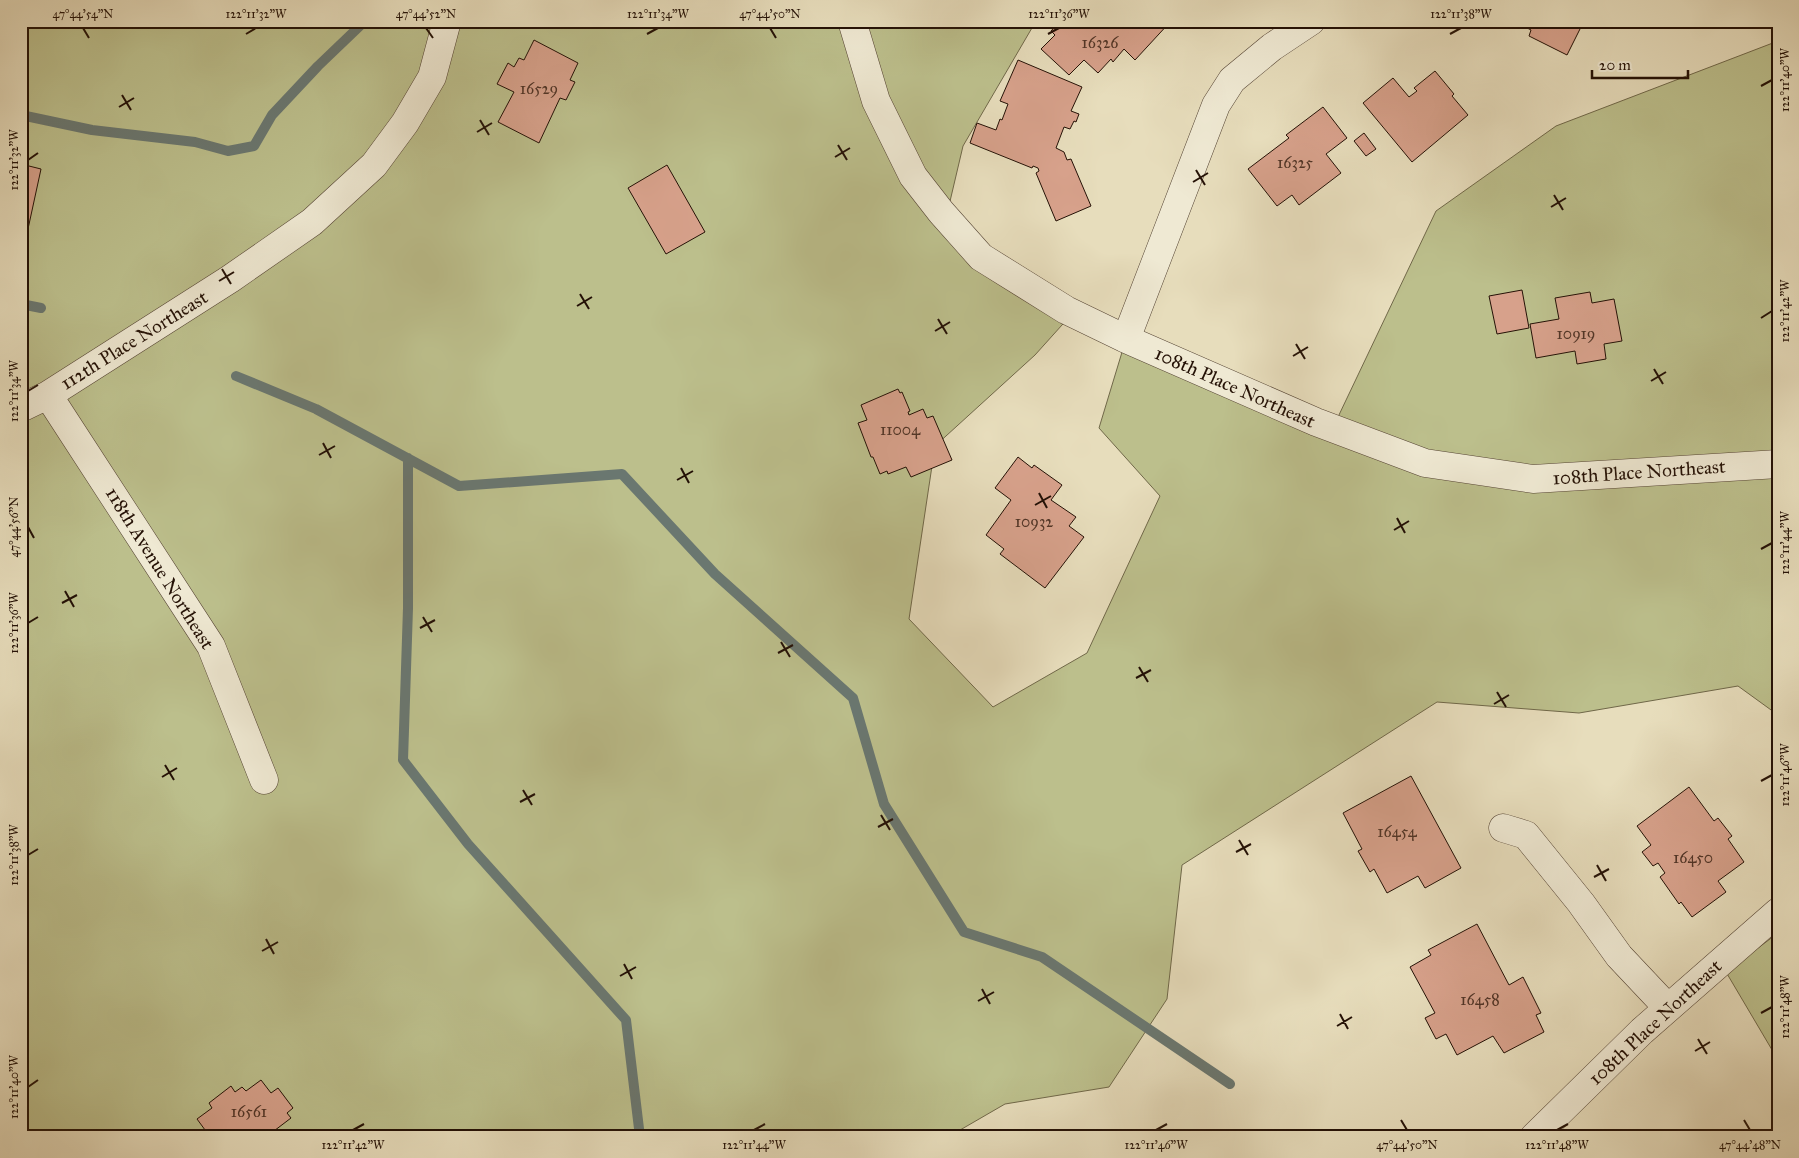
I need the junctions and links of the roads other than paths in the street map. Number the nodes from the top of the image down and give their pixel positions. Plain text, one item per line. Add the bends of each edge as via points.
1 (447, 21) edge
2 (852, 21) edge
3 (1311, 21) edge
4 (1126, 339) junction
5 (48, 395) junction
6 (21, 408) edge
7 (1778, 464) edge
8 (264, 780) dead end
9 (1503, 828) dead end
10 (1778, 912) edge
11 (1668, 1008) junction
12 (1536, 1136) edge

1 - 5 street, 112th Place Northeast via 432,77 405,124 367,172 312,222
2 - 4 street, 108th Place Northeast via 876,102 913,176 941,212 981,257 1066,310
3 - 4 street via 1232,80 1216,105
4 - 7 street, 108th Place Northeast via 1316,422 1425,463 1533,479
5 - 6 street, 112th Place Northeast
5 - 8 street, 118th Avenue Northeast via 211,646
9 - 11 street via 1526,835 1581,903 1618,956
10 - 11 street, 108th Place Northeast
11 - 12 street, 108th Place Northeast

